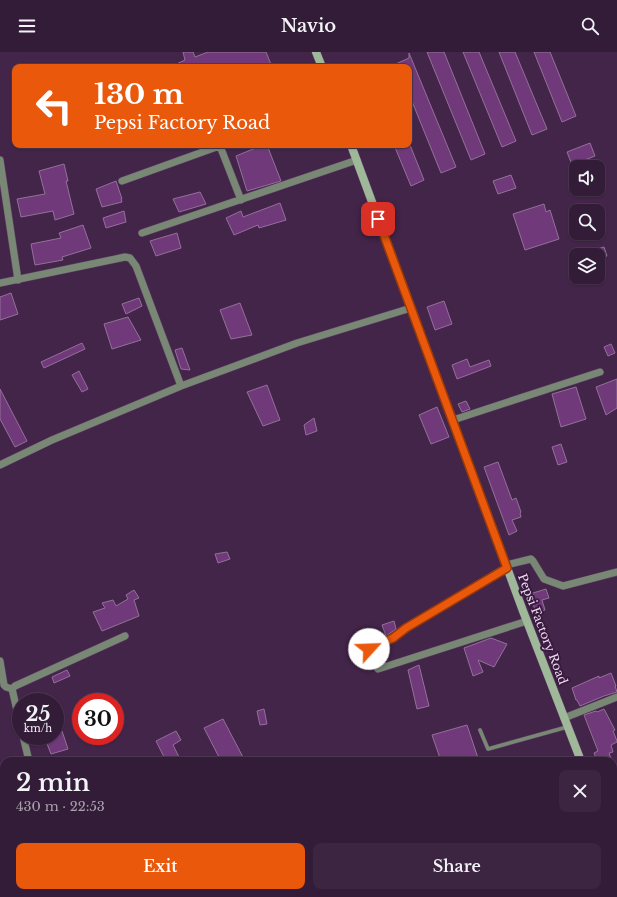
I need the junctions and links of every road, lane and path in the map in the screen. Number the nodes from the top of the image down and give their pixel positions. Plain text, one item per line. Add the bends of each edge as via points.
1 (316, 52) edge
2 (321, 64) edge
3 (213, 148) edge
4 (222, 148) edge
5 (352, 148) edge
6 (0, 160) edge
7 (356, 160) junction
8 (122, 180) dead end
9 (241, 200) junction
10 (142, 233) dead end
11 (18, 280) junction
12 (0, 283) edge
13 (411, 308) junction
14 (600, 372) dead end
15 (180, 386) junction
16 (453, 420) junction
17 (0, 466) edge
18 (507, 566) junction
19 (617, 572) edge
20 (527, 620) junction
21 (125, 636) dead end
22 (0, 661) edge
23 (12, 689) junction
24 (13, 693) edge
25 (617, 698) edge
26 (564, 718) junction
27 (568, 727) junction
28 (480, 730) dead end
29 (25, 745) edge
30 (28, 757) edge
31 (579, 757) edge

1 - 2 main road
3 - 8 street
4 - 9 street
5 - 7 main road, Pepsi Factory Road
6 - 11 street
7 - 9 street
7 - 13 main road, Pepsi Factory Road
9 - 10 street
11 - 12 street
11 - 15 street via 130,258 136,266
13 - 15 street via 297,343
13 - 16 main road, Pepsi Factory Road
14 - 16 street
15 - 17 street via 52,440
16 - 18 main road, Pepsi Factory Road
18 - 19 street via 531,559 544,579 563,586
18 - 20 main road, Pepsi Factory Road
18 - 20 street via 393,638 369,649 378,669
20 - 26 main road, Pepsi Factory Road
21 - 23 street
22 - 23 street via 4,685
23 - 24 street
25 - 26 street
26 - 27 main road, Pepsi Factory Road
27 - 28 lane via 488,749
27 - 31 main road, Pepsi Factory Road
29 - 30 street

